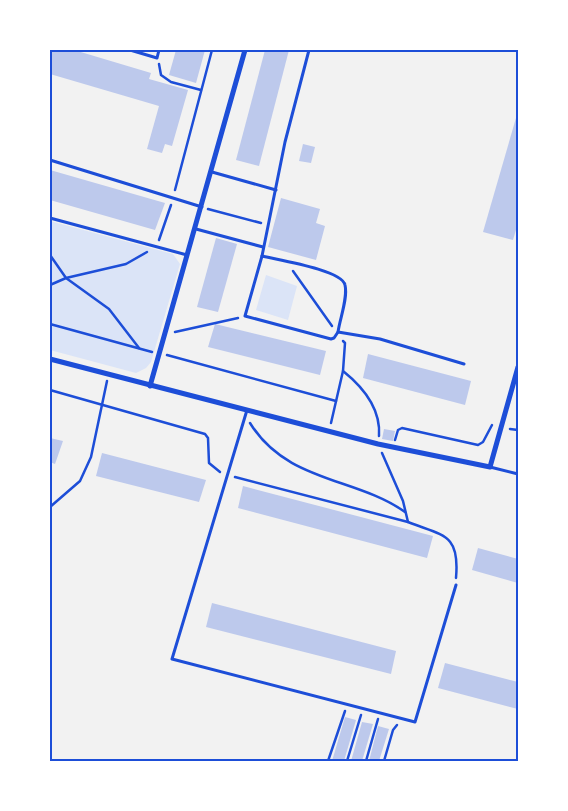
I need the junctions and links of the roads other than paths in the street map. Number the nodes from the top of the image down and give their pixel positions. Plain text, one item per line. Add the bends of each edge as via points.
1 (130, 50) edge
2 (159, 50) edge
3 (246, 50) edge
4 (309, 50) edge
5 (50, 160) edge
6 (212, 172) junction
7 (276, 190) junction
8 (202, 207) junction
9 (50, 218) edge
10 (196, 229) junction
11 (263, 247) junction
12 (188, 255) junction
13 (262, 256) junction
14 (338, 333) junction
15 (50, 359) edge
16 (464, 364) dead end
17 (518, 367) edge
18 (150, 386) junction
19 (247, 409) junction
20 (490, 467) junction
21 (518, 474) edge
22 (456, 585) road end

1 - 2 lane via 157,58
3 - 6 street
4 - 7 lane
5 - 8 lane
6 - 7 lane
6 - 8 street
7 - 11 lane
8 - 10 street
9 - 12 lane
10 - 11 lane
10 - 12 street
11 - 13 lane
12 - 18 street
13 - 14 lane via 342,277 345,294
13 - 14 lane via 244,316 331,339
14 - 16 lane via 380,339
15 - 18 street
17 - 20 street
18 - 19 street
19 - 20 street via 378,444
19 - 22 lane via 172,659 415,722
20 - 21 lane

